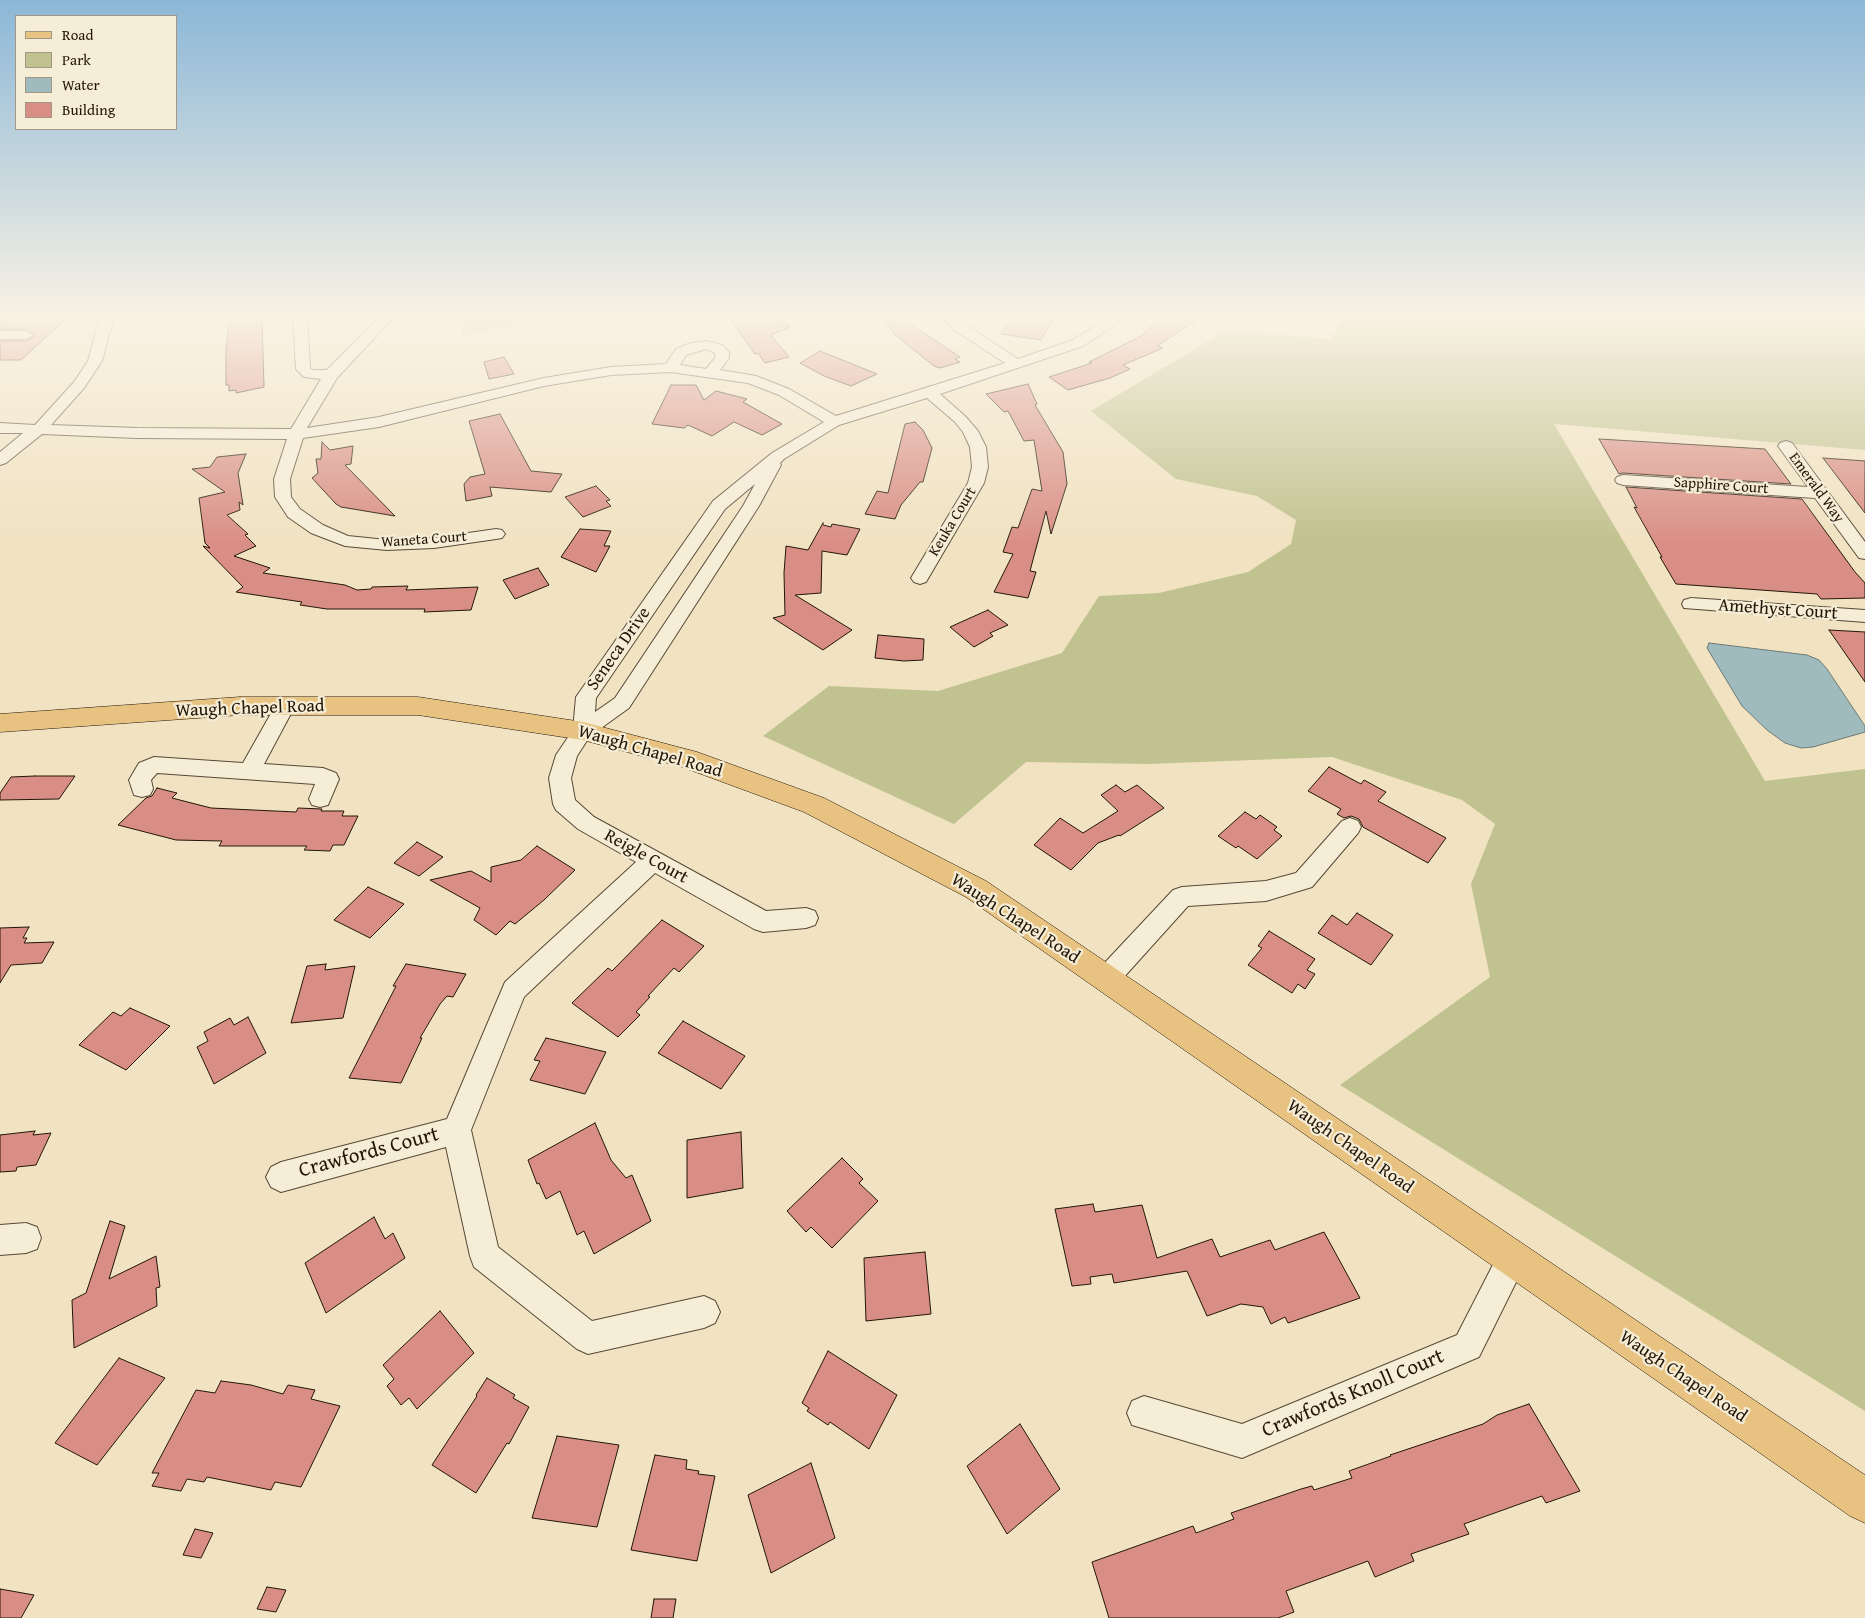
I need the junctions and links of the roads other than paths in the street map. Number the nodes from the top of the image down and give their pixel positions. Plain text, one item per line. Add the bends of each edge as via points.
1 (73, 393) edge
2 (320, 393) edge
3 (501, 393) edge
4 (785, 393) edge
5 (930, 393) joint
6 (834, 422) junction
7 (0, 428) edge
8 (40, 428) junction
9 (296, 434) junction
10 (1786, 446) dead end
11 (778, 456) junction
12 (0, 460) edge
13 (1623, 480) dead end
14 (1820, 493) junction
15 (496, 534) dead end
16 (1865, 554) edge
17 (920, 578) dead end
18 (1691, 604) dead end
19 (1865, 616) edge
20 (285, 706) junction
21 (0, 723) edge
22 (583, 731) junction
23 (250, 772) junction
24 (142, 789) dead end
25 (320, 798) dead end
26 (1350, 827) dead end
27 (653, 861) junction
28 (806, 918) dead end
29 (1106, 980) junction
30 (457, 1130) junction
31 (281, 1177) dead end
32 (1512, 1260) junction
33 (704, 1312) dead end
34 (1144, 1413) dead end
35 (1865, 1501) edge

1 - 8 street
2 - 9 street, Waneta Court
3 - 9 street via 379,422
4 - 6 street
5 - 6 street, Seneca Drive
5 - 17 street, Keuka Court via 970,431 978,446 980,467 976,483
6 - 11 street, Seneca Drive
7 - 8 street
8 - 9 street via 137,433
8 - 12 street
9 - 15 street, Waneta Court via 282,479 283,497 294,513 317,529 345,541 387,545 434,543
10 - 14 street, Emerald Way
11 - 22 street, Seneca Drive via 751,506 622,703
11 - 22 street, Seneca Drive via 719,505 586,697
13 - 14 street, Sapphire Court
14 - 16 street, Emerald Way
18 - 19 street, Amethyst Court
20 - 21 main road, Waugh Chapel Road via 240,706
20 - 22 main road, Waugh Chapel Road via 418,706
20 - 23 street
22 - 27 street, Reigle Court via 567,755 560,778 564,804 586,823
22 - 29 main road, Waugh Chapel Road via 688,759 814,805 976,889
23 - 24 street via 154,765 140,780
23 - 25 street via 323,776 328,779
26 - 29 street via 1304,880 1266,891 1182,897
27 - 28 street, Reigle Court via 763,922
27 - 30 street via 514,990
29 - 32 main road, Waugh Chapel Road
30 - 31 street, Crawfords Court
30 - 33 street via 485,1256 588,1338
32 - 34 street, Crawfords Knoll Court via 1468,1346 1242,1441
32 - 35 main road, Waugh Chapel Road

